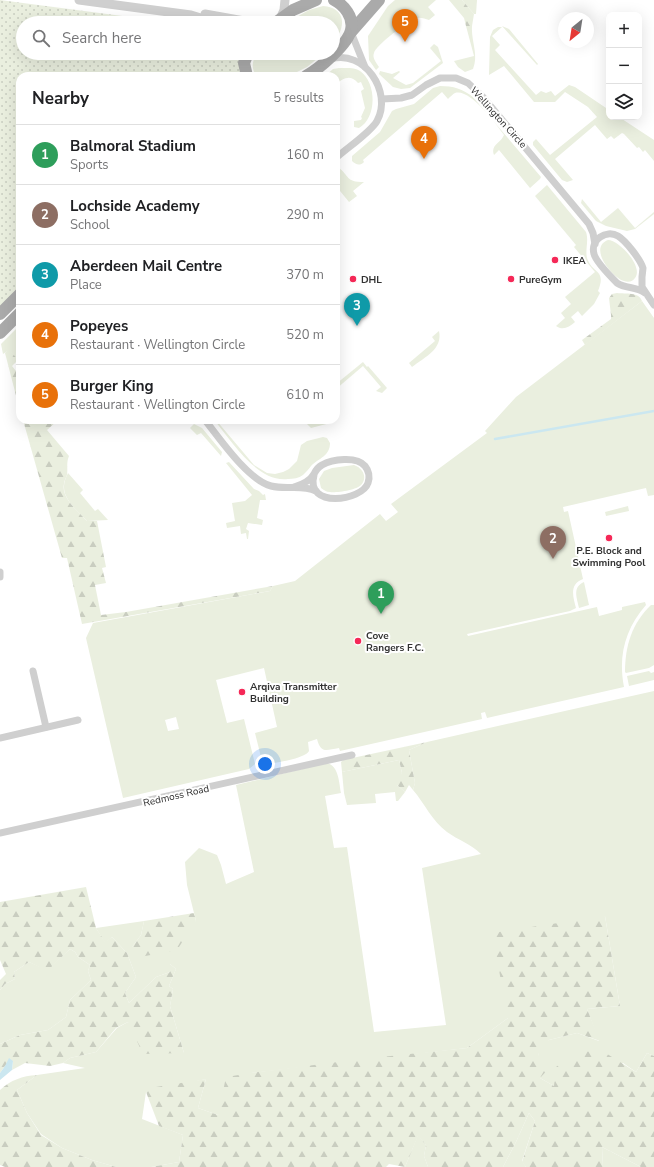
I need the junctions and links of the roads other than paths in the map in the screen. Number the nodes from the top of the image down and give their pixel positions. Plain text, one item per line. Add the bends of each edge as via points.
1 (79, 0) edge
2 (285, 0) edge
3 (316, 0) edge
4 (334, 0) edge
5 (379, 0) edge
6 (191, 15) junction
7 (194, 16) edge
8 (218, 16) edge
9 (280, 16) edge
10 (285, 16) edge
11 (351, 32) junction
12 (340, 46) edge
13 (340, 58) edge
14 (245, 60) edge
15 (246, 60) edge
16 (330, 60) edge
17 (327, 61) joint
18 (365, 67) junction
19 (241, 72) edge
20 (247, 72) edge
21 (312, 72) edge
22 (382, 99) junction
23 (340, 155) edge
24 (589, 224) junction
25 (607, 234) junction
26 (595, 244) junction
27 (642, 277) junction
28 (629, 286) junction
29 (645, 293) junction
30 (16, 298) edge
31 (654, 305) edge
32 (0, 314) edge
33 (16, 317) edge
34 (0, 333) edge
35 (207, 424) edge
36 (314, 475) junction
37 (294, 487) junction
38 (316, 491) junction
39 (0, 572) edge
40 (0, 577) edge
41 (33, 671) dead end
42 (78, 720) dead end
43 (46, 727) junction
44 (0, 738) edge
45 (352, 754) dead end
46 (0, 833) edge

1 - 6 street
2 - 9 street via 284,10
3 - 10 main road
4 - 11 main road via 348,13 352,23
5 - 11 main road
6 - 7 street
6 - 8 street
11 - 12 main road
11 - 18 street
13 - 18 street via 358,62
14 - 19 main road
15 - 20 main road
16 - 17 street
17 - 21 main road
18 - 22 street via 378,86
22 - 23 street via 380,115 375,124
22 - 24 street, Wellington Circle via 412,95 440,78 456,78 468,83 483,97
24 - 25 street, Wellington Circle
24 - 26 street, Wellington Circle
25 - 26 street via 601,236
25 - 27 street via 619,236 635,254 643,268
26 - 28 street via 594,253 597,259 617,283
27 - 28 street via 637,283
27 - 29 street
28 - 29 street
29 - 31 street
30 - 32 main road
33 - 34 main road
35 - 37 street via 253,477 273,487
36 - 37 street
36 - 38 street
36 - 38 street via 323,464 349,459 358,460 367,468 369,474 367,486 358,494 329,498
37 - 38 street
39 - 40 street
41 - 43 street
42 - 43 street
43 - 44 street
45 - 46 street, Redmoss Road

